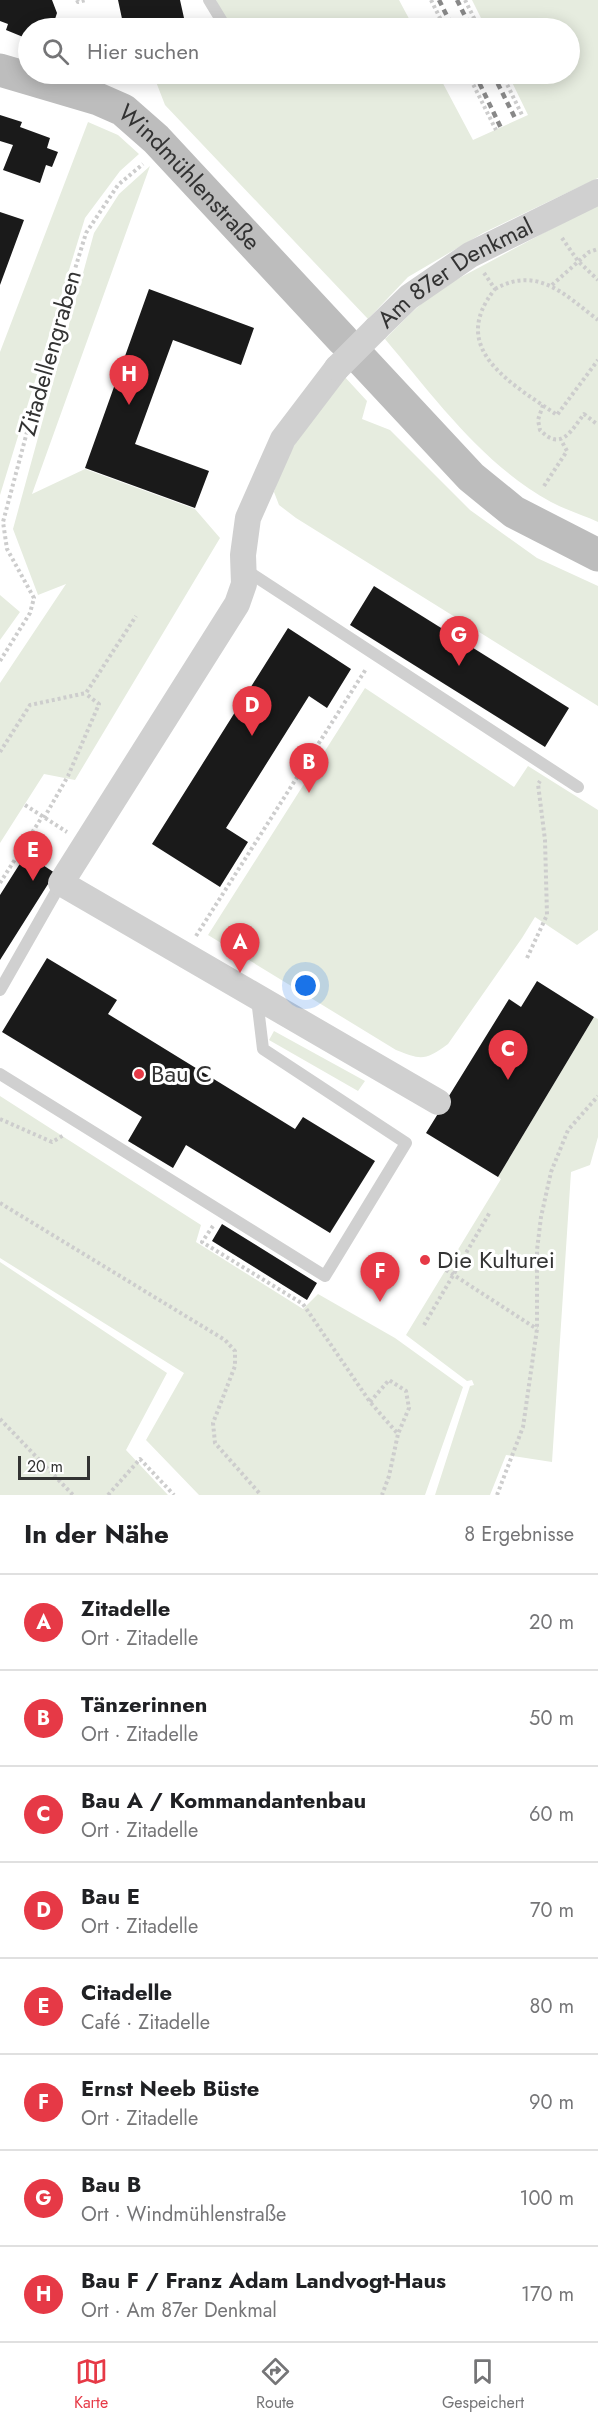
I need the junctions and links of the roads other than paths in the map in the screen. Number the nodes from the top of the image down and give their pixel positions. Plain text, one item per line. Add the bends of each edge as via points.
1 (209, 0) edge
2 (220, 18) edge
3 (0, 70) edge
4 (18, 75) edge
5 (47, 84) edge
6 (598, 192) edge
7 (347, 356) junction
8 (598, 555) edge
9 (243, 568) junction
10 (578, 787) dead end
11 (61, 883) junction
12 (0, 990) edge
13 (257, 999) junction
14 (0, 1074) edge
15 (438, 1102) dead end

1 - 2 lane
3 - 4 street, Windmühlenstraße
5 - 7 street, Windmühlenstraße via 123,110 156,139
6 - 7 street, Am 87er Denkmal, bridge via 470,255 409,297
7 - 8 street, Windmühlenstraße via 471,477 514,512
7 - 9 street, Am 87er Denkmal via 283,439 248,518
9 - 10 lane
9 - 11 street, Am 87er Denkmal via 244,584 237,604
11 - 12 lane
11 - 13 street
13 - 14 lane via 263,1050 406,1143 325,1276
13 - 15 street

